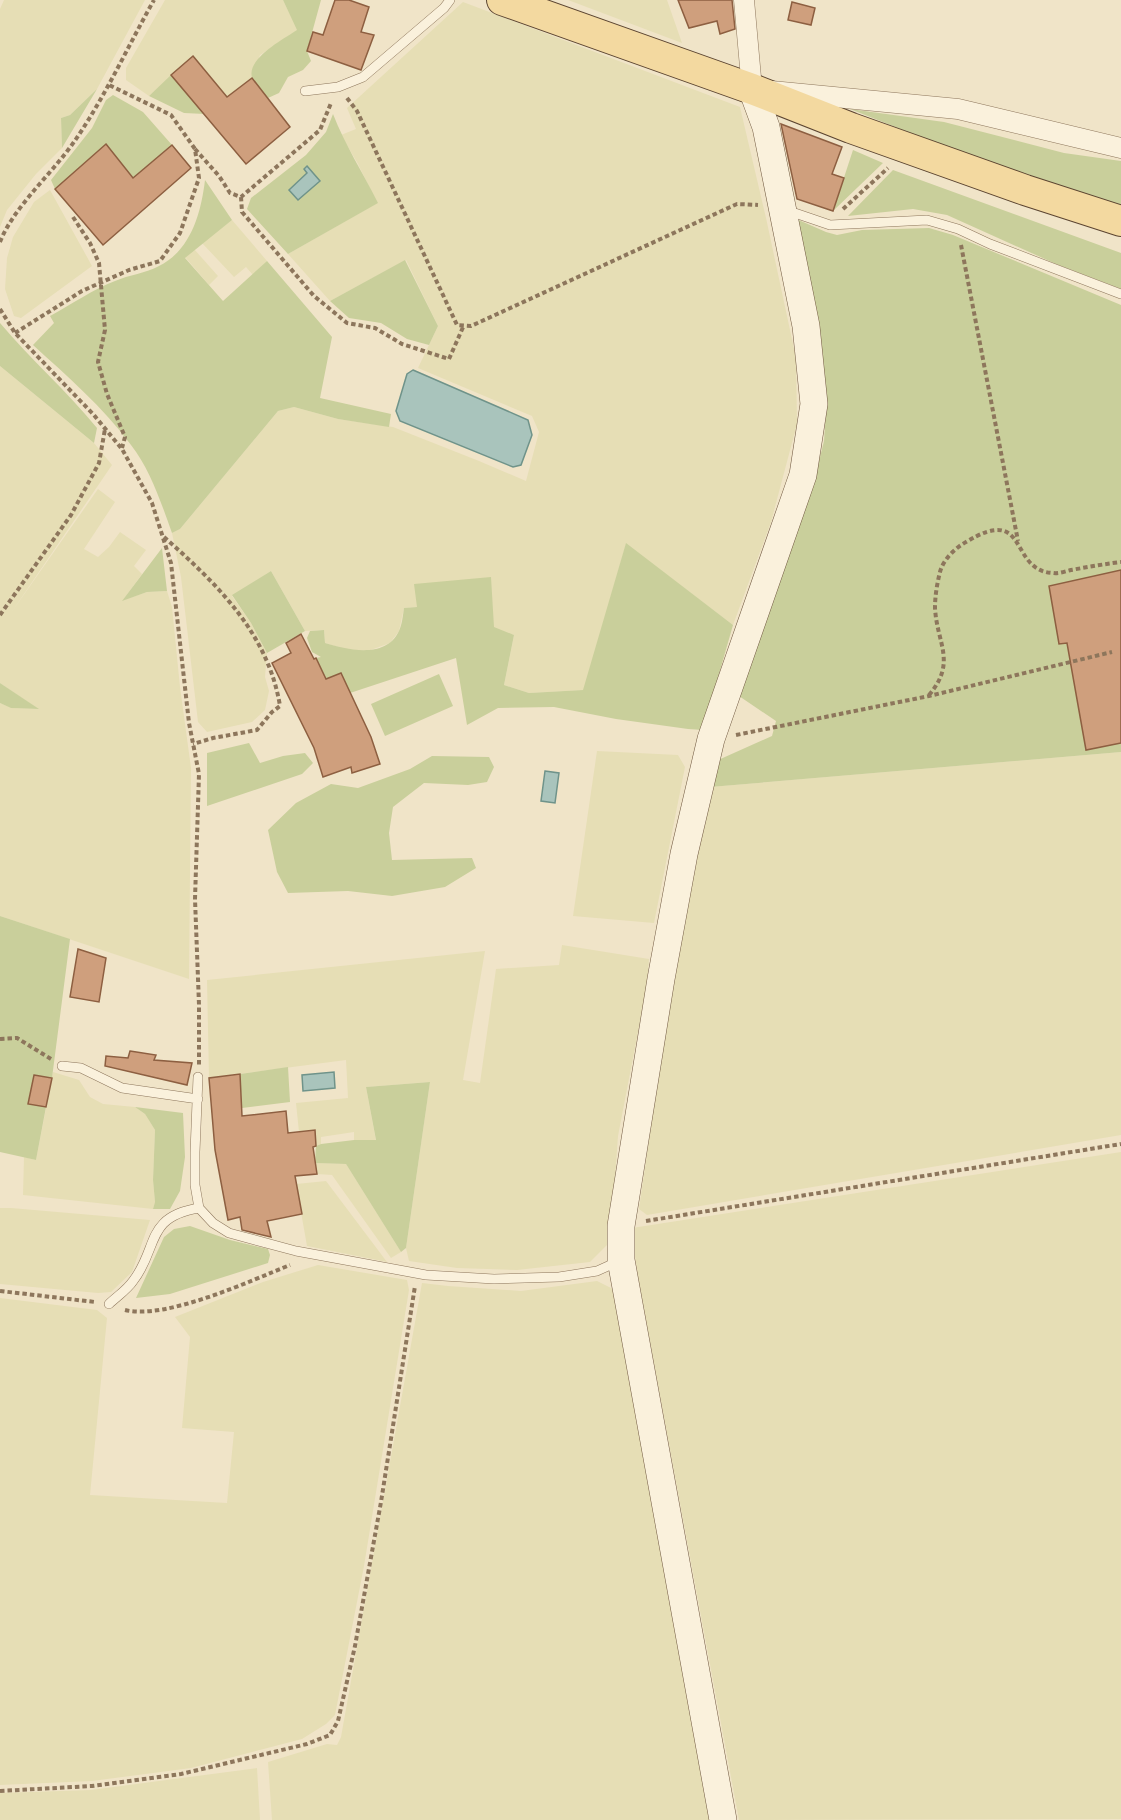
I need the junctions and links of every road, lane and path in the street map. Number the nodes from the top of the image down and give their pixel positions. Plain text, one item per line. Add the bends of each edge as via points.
1 (154, 0) edge
2 (450, 0) edge
3 (502, 0) edge
4 (744, 0) edge
5 (109, 85) junction
6 (338, 87) junction
7 (752, 89) junction
8 (305, 91) dead end
9 (1121, 148) edge
10 (195, 149) junction
11 (893, 164) dead end
12 (241, 197) junction
13 (783, 209) junction
14 (836, 215) dead end
15 (72, 217) dead end
16 (1121, 221) edge
17 (958, 229) junction
18 (0, 242) edge
19 (101, 282) junction
20 (1121, 294) edge
21 (0, 309) edge
22 (464, 325) junction
23 (15, 333) junction
24 (105, 429) junction
25 (122, 449) junction
26 (162, 536) junction
27 (1018, 544) junction
28 (1121, 562) edge
29 (0, 615) edge
30 (1112, 652) dead end
31 (929, 696) junction
32 (711, 739) junction
33 (193, 744) junction
34 (0, 1039) edge
35 (62, 1066) joint
36 (198, 1077) joint
37 (198, 1099) junction
38 (1121, 1144) edge
39 (199, 1208) junction
40 (621, 1226) junction
41 (621, 1260) junction
42 (292, 1264) dead end
43 (417, 1274) junction
44 (0, 1291) edge
45 (109, 1304) junction
46 (0, 1791) edge
47 (723, 1820) edge

1 - 5 path
2 - 6 lane via 363,77
3 - 7 main road
4 - 7 street
5 - 10 path via 171,115
5 - 18 path via 68,152 33,193
6 - 8 lane
6 - 12 path via 320,130
6 - 22 path via 357,111 457,325
7 - 9 street via 958,109
7 - 13 main road via 766,127
7 - 16 main road via 851,128
10 - 12 path via 230,193
10 - 19 path via 199,178 180,233 160,261
11 - 14 path
12 - 22 path via 242,213 314,296 347,324 375,328 402,344 448,358
13 - 17 lane via 830,225 927,220
13 - 22 path via 737,204 471,326
13 - 32 main road via 806,326 814,404 803,475
15 - 19 path via 99,263
17 - 20 lane
17 - 27 path
19 - 23 path
19 - 25 path via 105,330 98,362 125,437
21 - 23 path
23 - 24 path
24 - 25 path
24 - 29 path via 99,463 71,515
25 - 26 path via 152,503
26 - 33 path via 171,563
26 - 33 path via 236,607 259,645 276,684 280,706 257,730
27 - 28 path via 1026,559 1038,569 1053,573
27 - 31 path via 1011,534 999,529 980,533 957,547 941,567 935,609 944,673
30 - 31 path
31 - 32 path
32 - 40 main road via 684,854
33 - 36 path via 198,774
34 - 35 path via 17,1038
35 - 37 lane via 81,1068 122,1088
36 - 37 lane
37 - 39 lane via 195,1185
38 - 40 path
39 - 43 lane via 229,1233 296,1251
39 - 45 lane via 167,1218 155,1233 133,1282
40 - 41 main road
41 - 43 lane via 597,1271 559,1277 494,1279
41 - 47 main road
42 - 45 path via 184,1304 153,1311 129,1311
43 - 46 path via 355,1646 338,1721 330,1735 181,1774 92,1786
44 - 45 path

